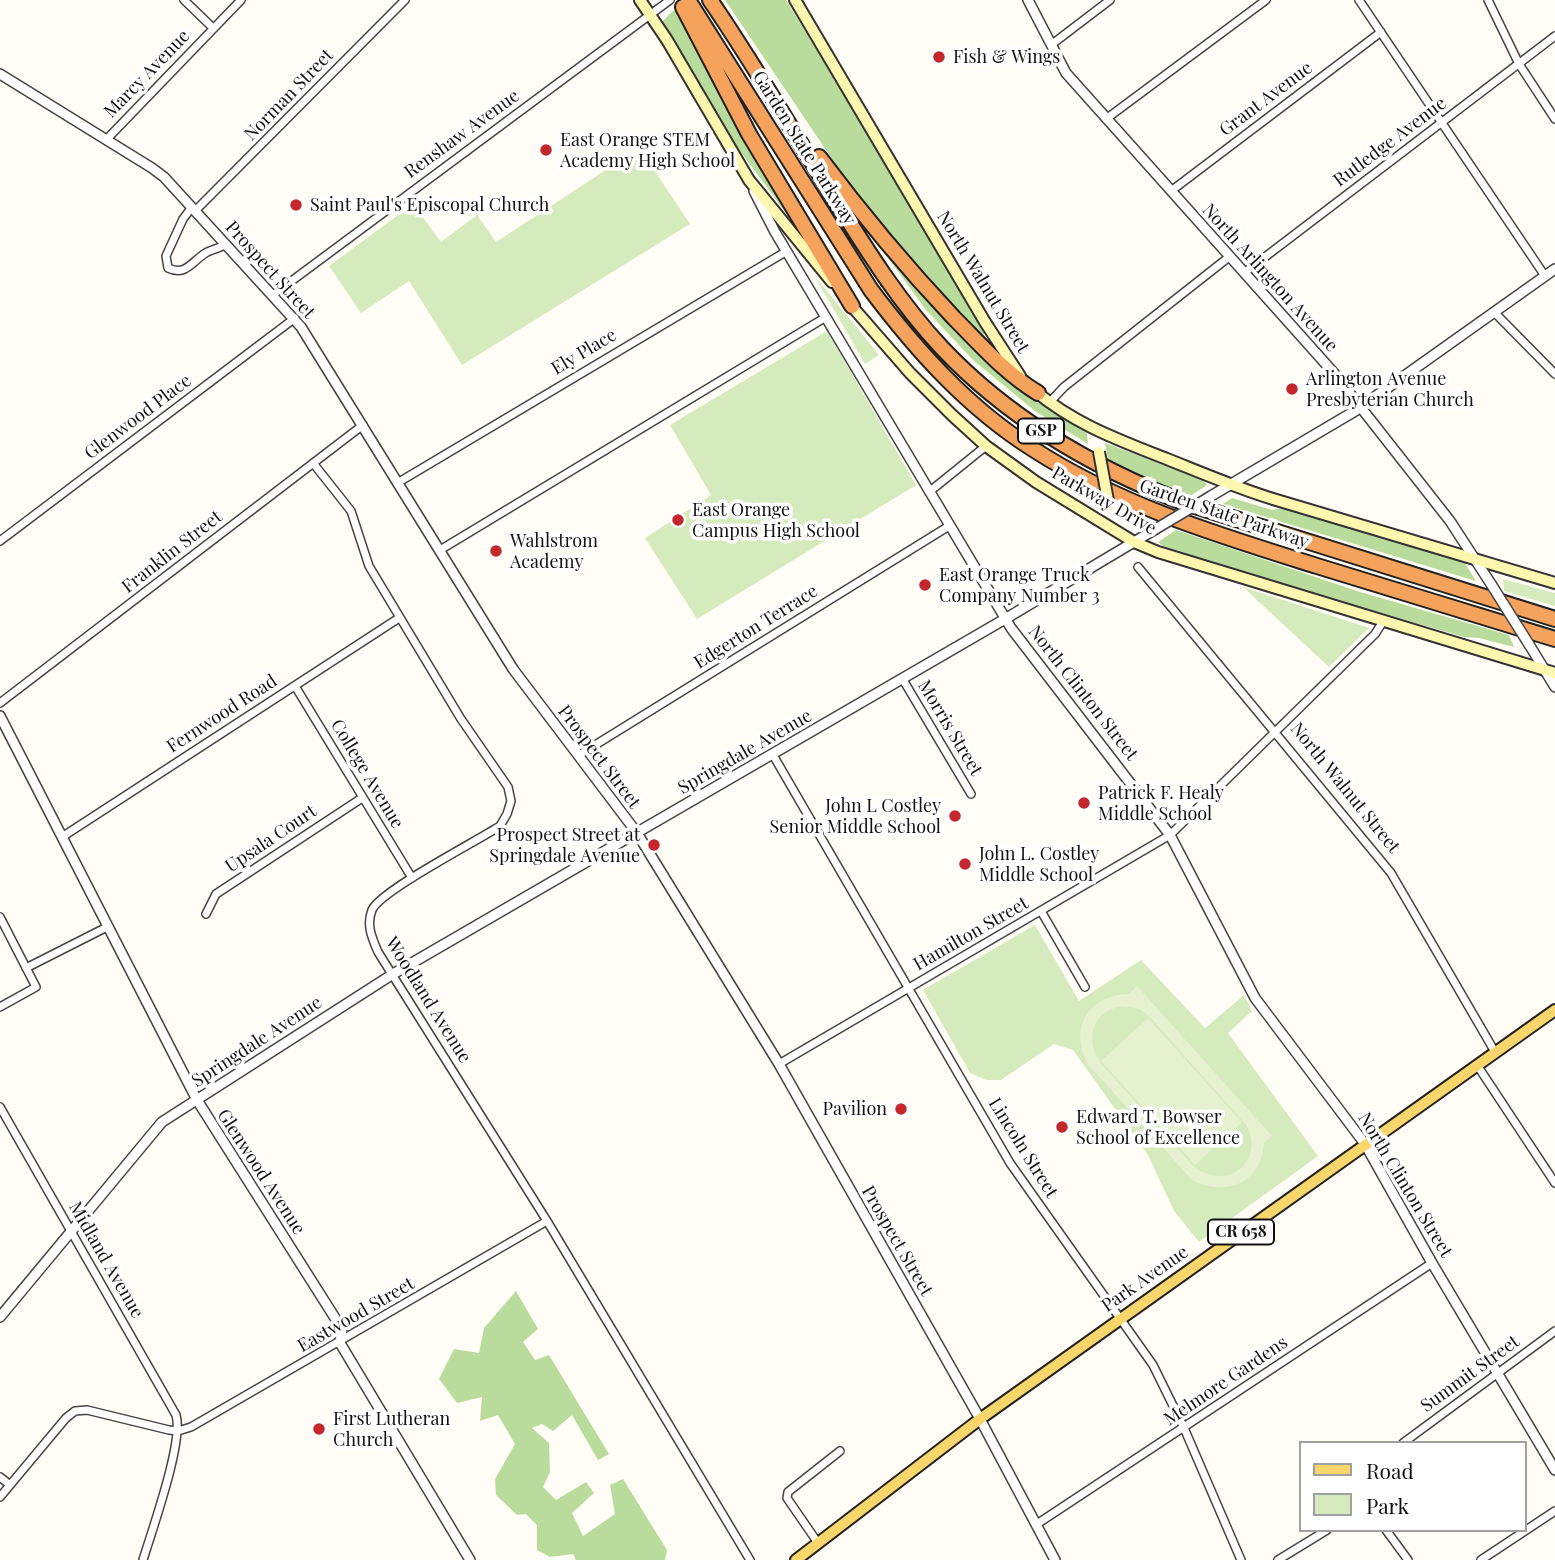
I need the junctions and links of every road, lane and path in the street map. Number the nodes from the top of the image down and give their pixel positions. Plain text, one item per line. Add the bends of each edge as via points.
1 (184, 0) edge
2 (241, 0) edge
3 (405, 0) edge
4 (640, 0) edge
5 (670, 0) edge
6 (679, 0) edge
7 (688, 0) edge
8 (710, 0) edge
9 (795, 0) edge
10 (1028, 0) edge
11 (1110, 0) edge
12 (1266, 0) edge
13 (1359, 0) edge
14 (1488, 0) edge
15 (651, 15) junction
16 (213, 28) junction
17 (1381, 32) junction
18 (1555, 36) edge
19 (1051, 45) junction
20 (1519, 64) junction
21 (0, 74) edge
22 (761, 79) junction
23 (1107, 118) junction
24 (1555, 119) edge
25 (1442, 123) junction
26 (106, 140) junction
27 (748, 180) junction
28 (1171, 191) junction
29 (194, 209) junction
30 (226, 244) junction
31 (787, 251) junction
32 (1229, 257) junction
33 (1555, 269) edge
34 (1244, 273) junction
35 (1545, 276) junction
36 (274, 295) junction
37 (852, 306) junction
38 (1494, 312) junction
39 (826, 317) junction
40 (295, 318) junction
41 (1555, 374) edge
42 (1044, 398) junction
43 (1361, 407) junction
44 (363, 425) junction
45 (1090, 428) junction
46 (986, 446) junction
47 (313, 463) junction
48 (399, 482) junction
49 (1231, 485) junction
50 (929, 492) junction
51 (1083, 510) junction
52 (949, 526) junction
53 (0, 541) edge
54 (1134, 542) junction
55 (440, 550) junction
56 (1476, 560) junction
57 (1138, 567) dead end
58 (1555, 583) edge
59 (399, 618) junction
60 (1005, 619) junction
61 (1555, 619) edge
62 (1384, 620) junction
63 (1555, 639) edge
64 (1550, 671) edge
65 (902, 678) junction
66 (295, 686) junction
67 (1555, 687) edge
68 (0, 704) edge
69 (0, 716) edge
70 (3, 731) edge
71 (1275, 731) junction
72 (579, 755) junction
73 (772, 755) junction
74 (971, 794) dead end
75 (362, 798) junction
76 (636, 834) junction
77 (1170, 835) junction
78 (62, 837) junction
79 (412, 878) junction
80 (1041, 911) junction
81 (206, 914) dead end
82 (0, 917) edge
83 (107, 927) junction
84 (26, 968) junction
85 (393, 974) junction
86 (1085, 987) dead end
87 (909, 988) junction
88 (0, 1007) edge
89 (1555, 1010) edge
90 (1495, 1052) junction
91 (779, 1064) junction
92 (1477, 1065) junction
93 (197, 1100) junction
94 (0, 1108) edge
95 (1365, 1144) junction
96 (1555, 1183) edge
97 (547, 1221) junction
98 (71, 1231) junction
99 (1432, 1263) junction
100 (0, 1317) edge
101 (1119, 1319) junction
102 (1555, 1331) edge
103 (340, 1343) junction
104 (1498, 1374) junction
105 (979, 1419) junction
106 (1184, 1428) junction
107 (178, 1431) junction
108 (1406, 1441) edge
109 (840, 1451) dead end
110 (1555, 1469) edge
111 (0, 1477) edge
112 (10, 1485) junction
113 (0, 1497) edge
114 (1555, 1511) edge
115 (1037, 1524) junction
116 (1527, 1530) edge
117 (1324, 1532) edge
118 (1387, 1532) edge
119 (1523, 1532) edge
120 (818, 1543) junction
121 (143, 1560) edge
122 (470, 1560) edge
123 (750, 1560) edge
124 (796, 1560) edge
125 (1055, 1560) edge
126 (1241, 1560) edge
127 (1278, 1560) edge
128 (1408, 1560) edge
129 (1481, 1560) edge

1 - 16 street
2 - 16 street, Marcy Avenue
3 - 29 street, Norman Street
4 - 15 main road, North Clinton Street
5 - 15 street, Renshaw Avenue
6 - 37 highway via 749,134
7 - 63 highway, Garden State Parkway / GSP via 871,290 938,371 1006,430 1084,480 1180,522
8 - 22 highway, Garden State Parkway / GSP
9 - 42 main road, North Walnut Street via 985,322 1020,376
10 - 19 street, North Arlington Avenue
11 - 19 street
12 - 23 street
13 - 17 street
14 - 20 street
15 - 27 main road, North Clinton Street
15 - 36 street, Renshaw Avenue
16 - 26 street, Marcy Avenue
17 - 25 street
17 - 28 street, Grant Avenue
18 - 20 street, Rutledge Avenue
19 - 23 street, North Arlington Avenue via 1066,73
20 - 24 street
20 - 25 street, Rutledge Avenue
21 - 26 street, Prospect Street
22 - 42 highway via 888,244 995,360
22 - 61 highway, Garden State Parkway / GSP via 861,242 908,307 962,367 1035,427 1105,469 1200,508
23 - 28 street, North Arlington Avenue
25 - 34 street, Rutledge Avenue
25 - 35 street
26 - 29 street, Prospect Street via 152,167
27 - 31 street, North Clinton Street
27 - 37 main road, Parkway Drive
28 - 32 street, North Arlington Avenue
29 - 30 street, Prospect Street
29 - 30 street, Norman Street via 183,219 166,256 168,268 181,271
30 - 36 street, Prospect Street
31 - 39 street, North Clinton Street
31 - 48 street, Ely Place
32 - 34 street, North Arlington Avenue
32 - 42 street
33 - 35 street, Springdale Avenue
34 - 43 street, North Arlington Avenue
35 - 38 street, Springdale Avenue
36 - 40 street, Prospect Street
37 - 46 main road, Parkway Drive via 930,395
38 - 41 street
38 - 43 street, Springdale Avenue
39 - 50 street, North Clinton Street
39 - 55 street
40 - 44 street, Prospect Street
40 - 53 street, Glenwood Place
42 - 45 main road, North Walnut Street
43 - 49 street, Springdale Avenue
43 - 56 street, North Arlington Avenue
44 - 47 street, Franklin Street
44 - 48 street, Prospect Street
45 - 49 main road, North Walnut Street
45 - 51 main road, bridge via 1096,436 1109,506 1101,515
46 - 50 street
46 - 51 main road, Parkway Drive
47 - 59 street, Woodland Avenue via 351,511 369,566
47 - 68 street, Franklin Street
48 - 55 street, Prospect Street
49 - 54 street, Springdale Avenue, bridge
49 - 56 main road
50 - 52 street, North Clinton Street
51 - 54 main road, Parkway Drive
52 - 60 street, North Clinton Street
52 - 72 street, Edgerton Terrace
54 - 60 street, Springdale Avenue
54 - 62 main road, Parkway Drive
55 - 72 street, Prospect Street via 513,668
56 - 58 main road
56 - 64 street, North Arlington Avenue, bridge
57 - 71 street, North Walnut Street
59 - 66 street, Fernwood Road
59 - 79 street, Woodland Avenue via 500,773 510,801 500,826
60 - 65 street, Springdale Avenue
60 - 77 street, North Clinton Street
62 - 64 main road, Parkway Drive
62 - 71 street, Hamilton Street
64 - 67 street, North Arlington Avenue
65 - 73 street, Springdale Avenue
65 - 74 street, Morris Street
66 - 75 street, College Avenue
66 - 78 street, Fernwood Road
69 - 70 street, Glenwood Avenue
70 - 78 street, Glenwood Avenue
71 - 77 street, Hamilton Street
71 - 90 street, North Walnut Street via 1391,873
72 - 76 street, Prospect Street
73 - 76 street, Springdale Avenue
73 - 87 street, Lincoln Street
75 - 79 street, College Avenue
75 - 81 street, Upsala Court via 216,894
76 - 85 street, Springdale Avenue
76 - 91 street, Prospect Street
77 - 80 street, Hamilton Street
77 - 95 street, North Clinton Street via 1255,998
78 - 83 street, Glenwood Avenue
79 - 85 street, Woodland Avenue via 373,907 369,919 370,934
80 - 86 street
80 - 87 street, Hamilton Street
82 - 84 street
83 - 84 street
83 - 93 street, Glenwood Avenue
84 - 88 street via 36,987
85 - 93 street, Springdale Avenue
85 - 97 street, Woodland Avenue
87 - 91 street, Hamilton Street
87 - 101 street, Lincoln Street via 1010,1163
89 - 90 main road, Park Avenue / CR 658
90 - 92 main road, Park Avenue / CR 658
91 - 105 street, Prospect Street
92 - 95 main road, Park Avenue / CR 658
92 - 96 street
93 - 98 street, Springdale Avenue via 162,1122
93 - 103 street, Glenwood Avenue via 342,1329
94 - 98 street, Midland Avenue
95 - 99 street, North Clinton Street
95 - 101 main road, Park Avenue / CR 658
97 - 103 street, Eastwood Street
97 - 123 street, Woodland Avenue
98 - 100 street, Springdale Avenue
98 - 107 street, Midland Avenue via 174,1410
99 - 104 street, North Clinton Street
99 - 106 street, Melmore Gardens
101 - 105 main road, Park Avenue / CR 658
101 - 106 street, Lincoln Street via 1153,1365
102 - 104 street, Summit Street
103 - 107 street, Eastwood Street
103 - 122 street, Glenwood Avenue
104 - 108 street, Summit Street
104 - 110 street, North Clinton Street
105 - 115 street, Prospect Street
105 - 120 main road, Park Avenue / CR 658
106 - 115 street, Melmore Gardens
106 - 126 street, Lincoln Street
107 - 112 street via 75,1411
107 - 121 street
109 - 120 street via 788,1492 787,1498
111 - 112 street
112 - 113 street
114 - 116 street
115 - 125 street, Prospect Street
117 - 127 street
118 - 128 street
119 - 129 street
120 - 124 main road, Park Avenue / CR 658

